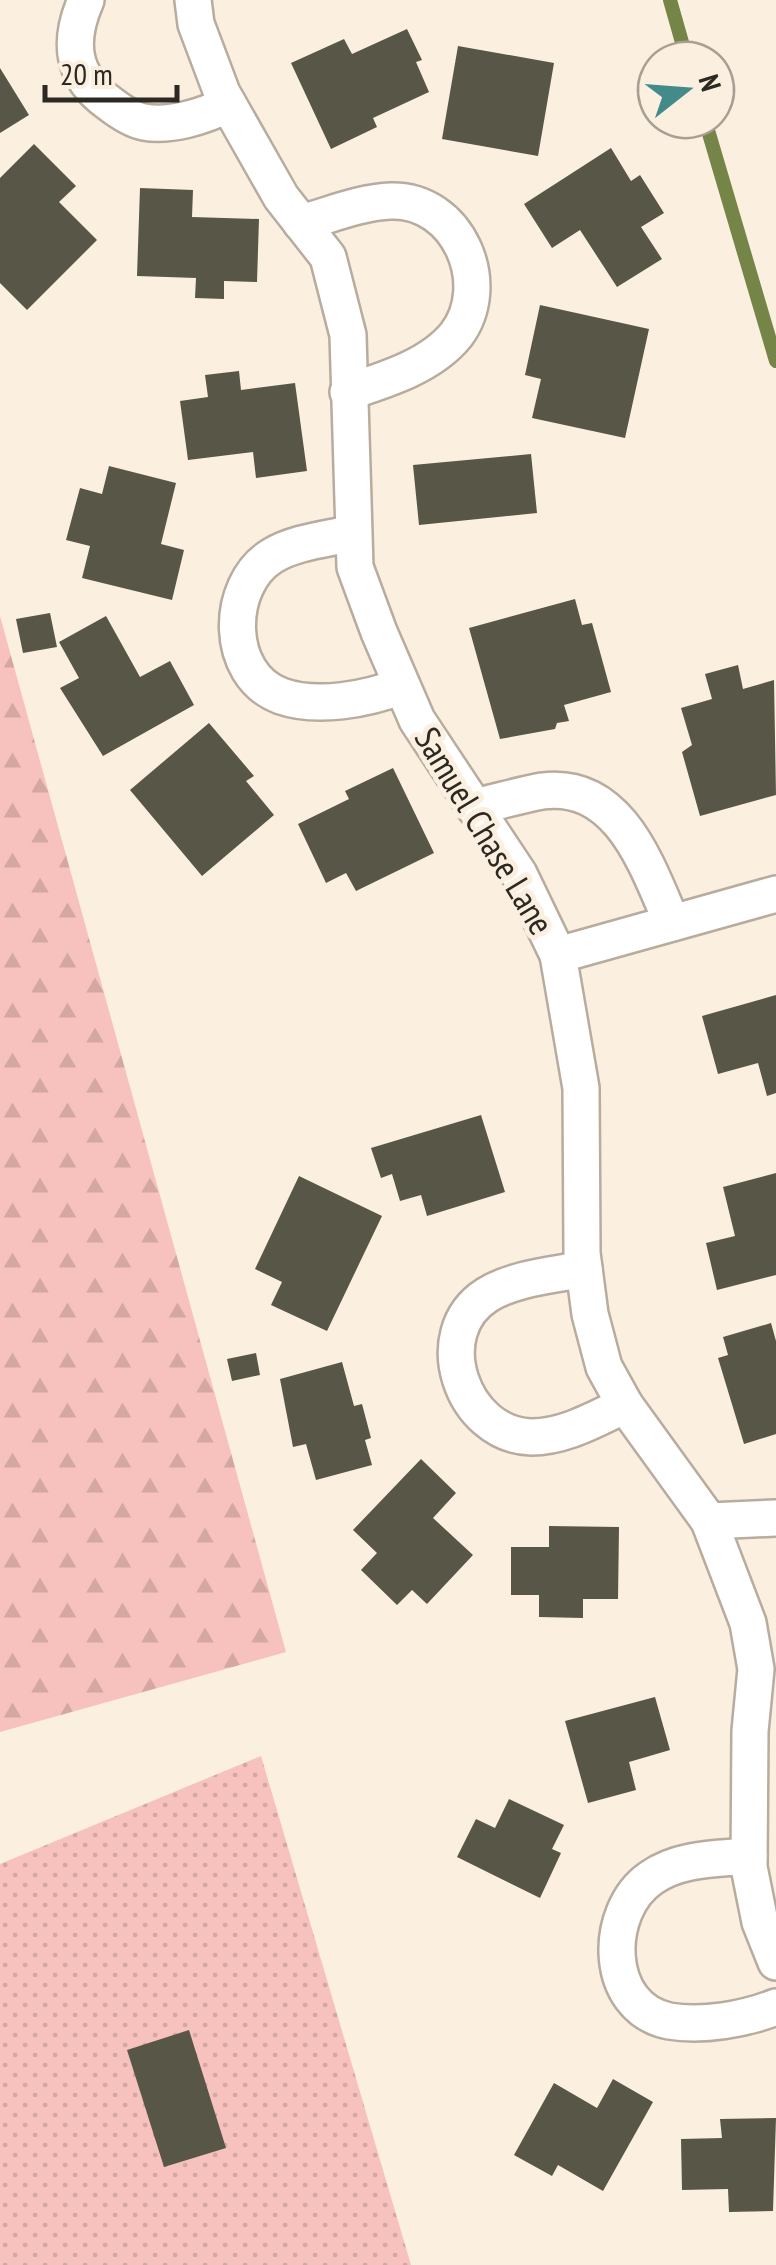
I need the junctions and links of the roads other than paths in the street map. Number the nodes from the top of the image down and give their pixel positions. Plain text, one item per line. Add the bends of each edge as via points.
1 (86, 0) edge
2 (193, 0) edge
3 (228, 104) junction
4 (301, 222) junction
5 (348, 392) junction
6 (353, 533) junction
7 (402, 686) junction
8 (474, 807) junction
9 (776, 894) edge
10 (672, 923) junction
11 (558, 955) junction
12 (584, 1268) junction
13 (625, 1405) junction
14 (776, 1518) edge
15 (709, 1520) junction
16 (765, 1680) edge
17 (748, 1856) junction
18 (776, 1962) edge
19 (776, 2006) edge

1 - 3 street via 74,64 91,90 143,122 208,114
2 - 3 street, Samuel Chase Lane
3 - 4 street, Samuel Chase Lane
4 - 5 street, Samuel Chase Lane via 328,256 348,334
4 - 5 street via 392,201 426,207 466,248 472,308 454,337 391,378
5 - 6 street, Samuel Chase Lane
6 - 7 street, Samuel Chase Lane via 355,567
6 - 7 street via 274,554 250,572 236,624 243,653 260,682 280,696 346,700
7 - 8 street, Samuel Chase Lane
8 - 10 street via 545,791 574,792 597,802 621,822 643,856
8 - 11 street, Samuel Chase Lane via 519,874
9 - 10 street
10 - 11 street
11 - 12 street, Samuel Chase Lane via 581,1088
12 - 13 street, Samuel Chase Lane via 604,1367
12 - 13 street via 489,1294 472,1308 458,1332 462,1392 480,1414 526,1437 554,1435
13 - 15 street, Samuel Chase Lane
14 - 15 street
15 - 16 street, Samuel Chase Lane
16 - 17 street, Samuel Chase Lane
17 - 18 street, Samuel Chase Lane via 760,1922
17 - 19 street via 691,1861 651,1878 629,1900 617,1926 616,1954 624,1986 641,2008 666,2020 729,2020

